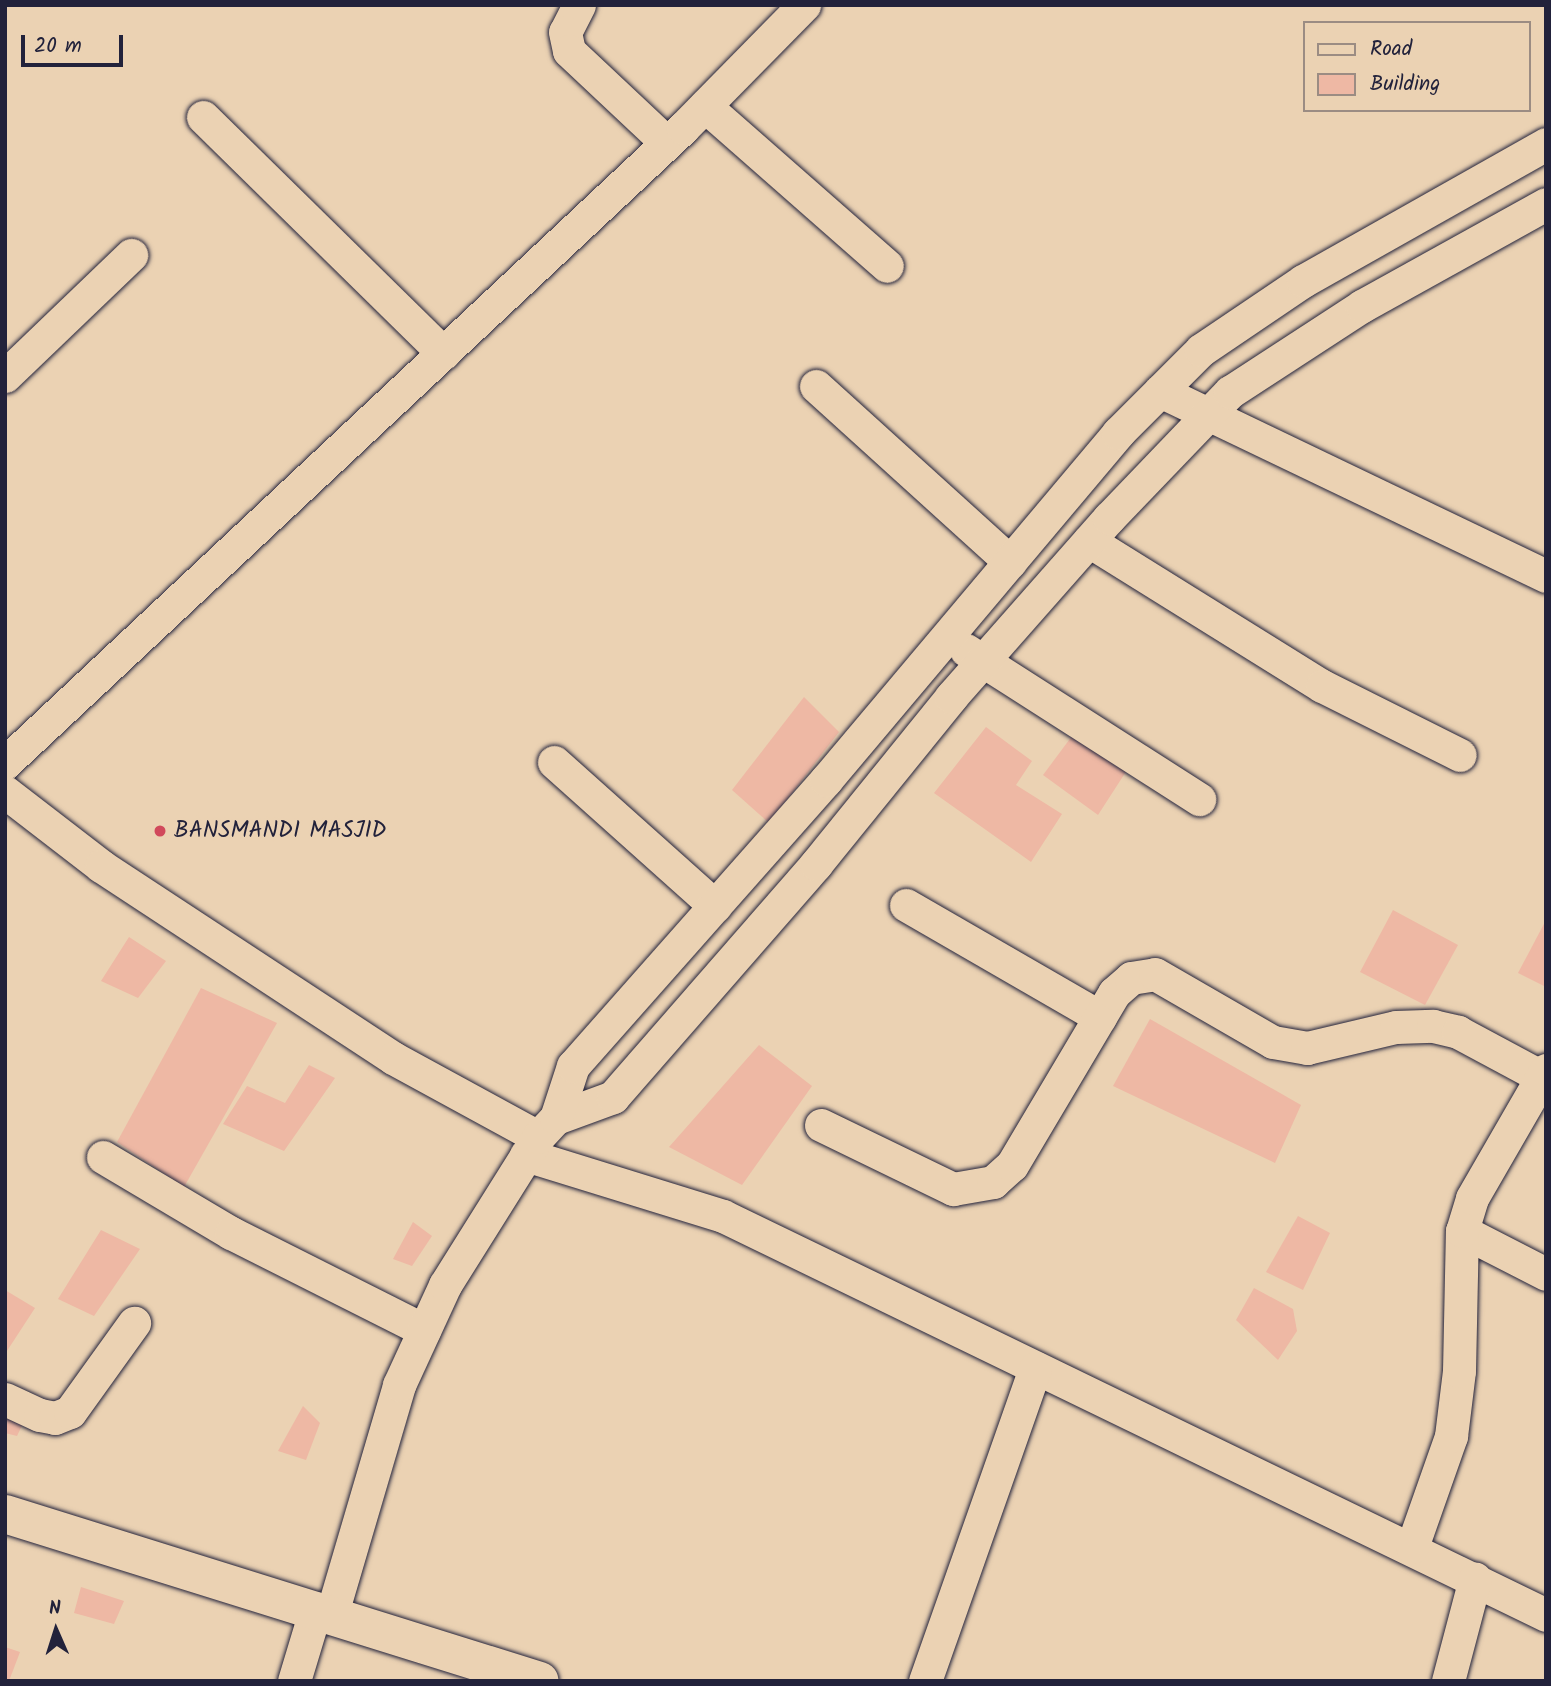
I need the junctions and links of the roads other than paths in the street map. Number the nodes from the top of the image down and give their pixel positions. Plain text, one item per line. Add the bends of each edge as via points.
1 (579, 5) edge
2 (804, 5) edge
3 (705, 106) junction
4 (203, 117) dead end
5 (667, 143) junction
6 (1546, 144) edge
7 (1546, 204) edge
8 (131, 256) dead end
9 (887, 266) dead end
10 (443, 353) junction
11 (5, 376) edge
12 (816, 386) dead end
13 (1160, 391) junction
14 (1205, 415) junction
15 (1067, 494) junction
16 (1097, 532) junction
17 (1010, 562) junction
18 (1546, 576) edge
19 (946, 637) junction
20 (983, 661) junction
21 (1460, 755) dead end
22 (554, 762) dead end
23 (5, 763) edge
24 (5, 792) edge
25 (1199, 799) dead end
26 (906, 905) dead end
27 (715, 906) junction
28 (1100, 1017) junction
29 (1544, 1073) edge
30 (821, 1125) dead end
31 (540, 1137) junction
32 (103, 1157) dead end
33 (1462, 1231) junction
34 (1546, 1274) edge
35 (134, 1323) dead end
36 (425, 1330) junction
37 (1035, 1368) junction
38 (5, 1399) edge
39 (5, 1514) edge
40 (1412, 1547) junction
41 (1475, 1579) junction
42 (324, 1611) junction
43 (1546, 1615) edge
44 (294, 1681) edge
45 (540, 1681) edge
46 (925, 1681) edge
47 (1448, 1681) edge

1 - 5 street via 565,32 569,51
2 - 3 street
3 - 5 street
3 - 9 street
4 - 10 street
5 - 10 street
6 - 13 street via 1303,281 1201,350
7 - 14 street via 1351,313 1250,378
8 - 11 street
10 - 23 street
12 - 17 street
13 - 14 street
13 - 15 street
14 - 16 street
14 - 18 street
15 - 16 street
15 - 17 street
16 - 20 street
16 - 21 street via 1322,686
17 - 19 street
19 - 20 street
19 - 27 street
20 - 25 street
20 - 31 street via 613,1097
22 - 27 street
24 - 31 street via 101,866 381,1050
26 - 28 street
27 - 31 street via 573,1066
28 - 29 street via 1131,978 1155,974 1273,1042 1307,1048 1396,1027 1433,1026 1458,1032
28 - 30 street via 1012,1165 993,1182 953,1189
29 - 33 street via 1472,1198
31 - 36 street via 445,1285
31 - 37 street via 723,1216
32 - 36 street via 231,1233
33 - 34 street
33 - 40 street via 1459,1371 1451,1436
35 - 38 street via 70,1412 55,1418 40,1415
36 - 42 street via 398,1385
37 - 40 street
37 - 46 street
39 - 42 main road
40 - 41 street
41 - 43 street
41 - 47 street
42 - 44 street
42 - 45 main road

